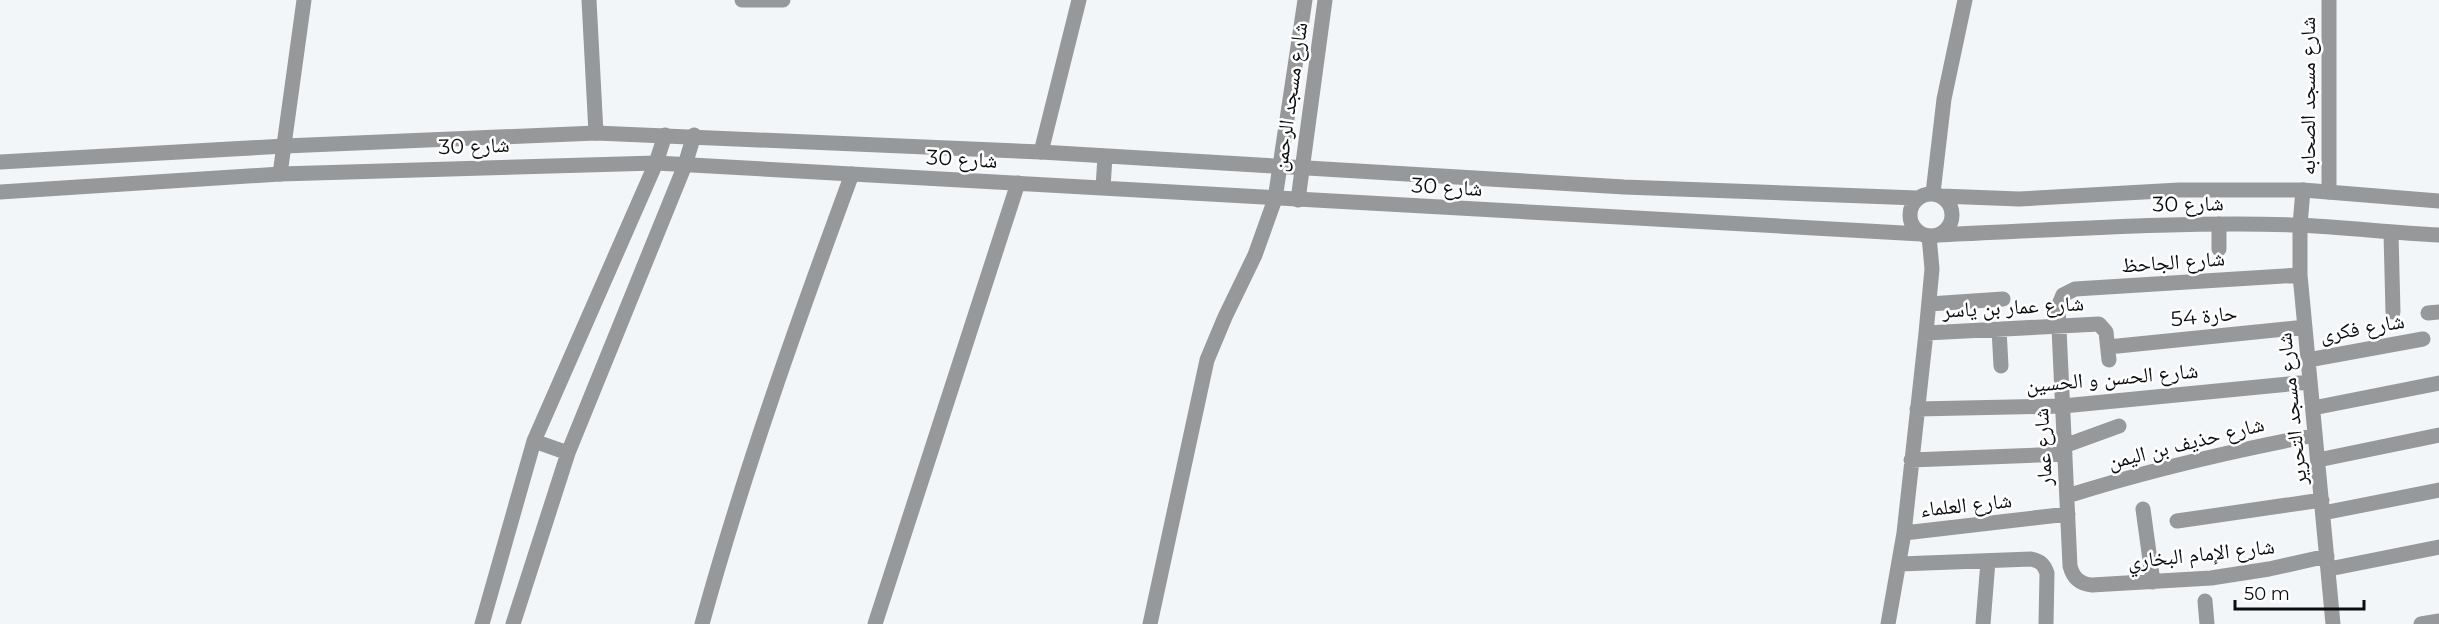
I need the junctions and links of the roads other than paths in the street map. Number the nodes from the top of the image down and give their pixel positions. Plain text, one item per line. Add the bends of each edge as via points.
1 (304, 0) edge
2 (589, 0) edge
3 (742, 0) edge
4 (772, 0) edge
5 (1079, 0) edge
6 (1305, 0) edge
7 (1325, 0) edge
8 (1965, 0) edge
9 (2329, 0) edge
10 (596, 133) junction
11 (665, 135) junction
12 (694, 135) junction
13 (285, 146) junction
14 (1041, 152) junction
15 (1106, 156) junction
16 (0, 162) edge
17 (656, 163) junction
18 (685, 165) junction
19 (1280, 165) junction
20 (1302, 166) junction
21 (280, 174) junction
22 (852, 174) junction
23 (1018, 183) junction
24 (1103, 188) junction
25 (2303, 190) junction
26 (0, 192) edge
27 (2329, 192) junction
28 (1937, 195) junction
29 (1917, 198) junction
30 (1275, 199) junction
31 (1298, 200) junction
32 (2439, 201) edge
33 (2219, 225) junction
34 (2300, 225) junction
35 (2391, 232) junction
36 (1929, 235) junction
37 (2439, 235) edge
38 (2219, 249) dead end
39 (2301, 275) junction
40 (2003, 299) dead end
41 (1929, 304) junction
42 (2058, 307) joint
43 (2392, 312) dead end
44 (2059, 326) junction
45 (2305, 327) junction
46 (1998, 329) junction
47 (1926, 333) junction
48 (2423, 339) dead end
49 (2108, 354) joint
50 (2308, 360) junction
51 (2001, 366) dead end
52 (2310, 382) junction
53 (2439, 383) edge
54 (2063, 406) junction
55 (2313, 408) junction
56 (1917, 409) junction
57 (2119, 426) dead end
58 (2315, 435) junction
59 (2439, 435) edge
60 (534, 441) junction
61 (2065, 450) junction
62 (568, 453) junction
63 (1911, 459) junction
64 (2318, 460) junction
65 (2439, 490) edge
66 (2067, 495) junction
67 (2323, 507) junction
68 (2143, 509) dead end
69 (2068, 514) junction
70 (2177, 521) dead end
71 (1904, 533) junction
72 (2439, 547) edge
73 (1988, 561) junction
74 (2328, 563) junction
75 (1900, 564) junction
76 (2080, 582) joint
77 (2153, 582) junction
78 (2205, 601) dead end
79 (2439, 621) edge
80 (482, 624) edge
81 (513, 624) edge
82 (702, 624) edge
83 (875, 624) edge
84 (1150, 624) edge
85 (1888, 624) edge
86 (1983, 624) edge
87 (2046, 624) edge
88 (2203, 624) edge
89 (2333, 624) edge
90 (2421, 624) edge

1 - 13 street
2 - 10 street
3 - 4 street
5 - 14 street
6 - 19 street, شارع مسجد الرحمن
7 - 20 street, شارع مسجد الرحمن
8 - 28 street via 1944,99
9 - 27 street, شارع مسجد الصحابه
10 - 11 street, شارع 30
10 - 13 street, شارع 30
11 - 12 street, شارع 30
11 - 17 street
12 - 14 street, شارع 30
12 - 18 street
13 - 16 street, شارع 30
13 - 21 street
14 - 15 street, شارع 30
15 - 19 street, شارع 30
15 - 24 street
17 - 18 street, شارع 30
17 - 21 street, شارع 30
17 - 60 street
18 - 22 street, شارع 30
18 - 62 street
19 - 20 street, شارع 30
19 - 30 street, شارع مسجد الرحمن
20 - 29 street, شارع 30 via 1624,187
20 - 31 street, شارع مسجد الرحمن
21 - 26 street, شارع 30
22 - 23 street, شارع 30
22 - 82 street via 729,525
23 - 24 street, شارع 30
23 - 83 street
24 - 30 street, شارع 30
25 - 27 street, شارع 30
25 - 28 street, شارع 30 via 2179,190 2019,199
25 - 34 street, شارع مسجد التحرير
27 - 32 street, شارع 30
28 - 29 street
28 - 36 street via 1951,208 1952,217 1950,225
29 - 36 street via 1910,221
30 - 31 street, شارع 30
30 - 84 street, شارع مسجد الرحمن via 1256,255 1207,360
31 - 36 street, شارع 30
33 - 34 street, شارع 30
33 - 36 street, شارع 30
33 - 38 street
34 - 35 street, شارع 30
34 - 39 street, شارع مسجد التحرير
35 - 37 street, شارع 30
35 - 43 street
36 - 41 street
39 - 42 street, شارع الجاحظ via 2075,290 2063,295
39 - 45 street, شارع مسجد التحرير
40 - 41 street
41 - 47 street
42 - 44 street, شارع عمار
44 - 46 street, شارع عمار بن ياسر
44 - 49 street, شارع عمار بن ياسر via 2102,325
44 - 54 street, شارع عمار
45 - 49 street, حارة 54
45 - 50 street, شارع مسجد التحرير
46 - 47 street, شارع عمار بن ياسر
46 - 51 street
47 - 56 street
48 - 50 street, شارع فكرى
50 - 52 street, شارع مسجد التحرير
52 - 54 street, شارع الحسن و الحسين
52 - 55 street, شارع مسجد التحرير
53 - 55 street
54 - 56 street, شارع الحسن و الحسين
54 - 61 street, شارع عمار
55 - 58 street, شارع مسجد التحرير
56 - 63 street
57 - 61 street
58 - 64 street, شارع مسجد التحرير
58 - 66 street, شارع حذيف بن اليمن via 2147,471
59 - 64 street
60 - 62 street
60 - 80 street
61 - 63 street
61 - 66 street, شارع عمار
62 - 81 street
63 - 71 street
64 - 67 street, شارع مسجد التحرير
65 - 67 street
66 - 69 street, شارع عمار
67 - 70 street
67 - 74 street, شارع مسجد التحرير
68 - 77 street
69 - 71 street, شارع العلماء
69 - 76 street, شارع عمار via 2071,573
71 - 75 street
72 - 74 street, شارع الإمام البخاري
73 - 75 street
73 - 86 street
73 - 87 street via 2031,559 2044,566
74 - 77 street, شارع الإمام البخاري
74 - 89 street, شارع مسجد التحرير
75 - 85 street
76 - 77 street, شارع الإمام البخاري
78 - 88 street
79 - 90 street

